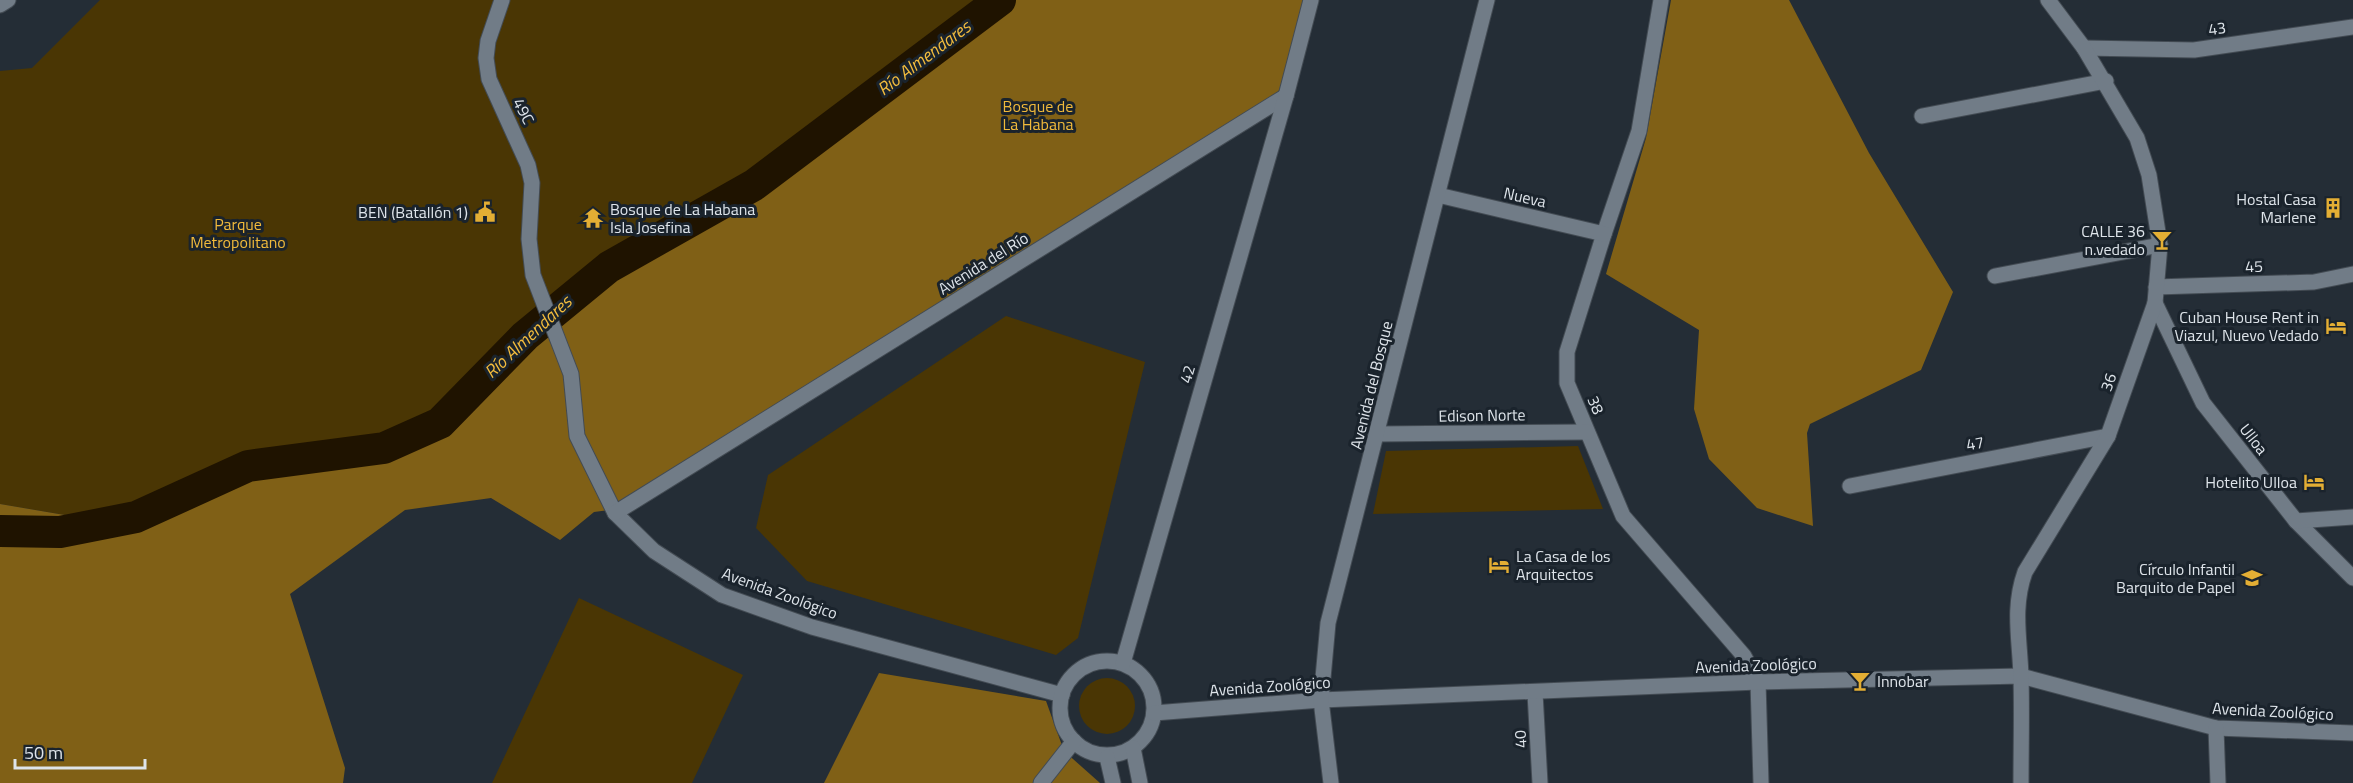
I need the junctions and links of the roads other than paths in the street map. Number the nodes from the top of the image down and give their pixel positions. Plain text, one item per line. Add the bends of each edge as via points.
1 (8, 0) edge
2 (502, 0) edge
3 (1311, 0) edge
4 (1487, 0) edge
5 (1661, 0) edge
6 (2048, 0) edge
7 (0, 5) edge
8 (2353, 27) edge
9 (2084, 48) junction
10 (2106, 81) junction
11 (1286, 96) junction
12 (1922, 116) dead end
13 (1438, 195) junction
14 (1604, 234) junction
15 (2160, 245) junction
16 (2353, 274) edge
17 (1995, 276) dead end
18 (2156, 287) junction
19 (2155, 303) junction
20 (571, 374) joint
21 (1587, 432) junction
22 (1377, 434) junction
23 (2108, 436) junction
24 (1850, 486) dead end
25 (615, 513) junction
26 (2353, 517) edge
27 (2296, 521) junction
28 (2353, 578) edge
29 (1123, 663) junction
30 (2021, 676) junction
31 (1758, 682) junction
32 (1535, 693) junction
33 (1062, 695) junction
34 (1322, 700) junction
35 (1154, 712) junction
36 (2216, 728) junction
37 (2353, 733) edge
38 (1074, 741) junction
39 (1133, 748) junction
40 (1107, 757) junction
41 (1041, 783) edge
42 (1113, 783) edge
43 (1140, 783) edge
44 (1331, 783) edge
45 (1540, 783) edge
46 (1761, 783) edge
47 (2021, 783) edge
48 (2218, 783) edge

1 - 7 street
2 - 20 street, 49C via 488,40 486,68 528,165 532,183 529,239 533,275
3 - 11 street
4 - 13 street, Avenida del Bosque
5 - 14 street, 38 via 1639,131
6 - 9 street, 36
8 - 9 street, 43 via 2194,50
9 - 10 street, 36
10 - 12 street
10 - 15 street, 36 via 2143,156
11 - 25 street, Avenida del Río
11 - 29 street, 42
13 - 14 street, Nueva
13 - 22 street, Avenida del Bosque
14 - 21 street, 38 via 1567,352 1567,383
15 - 17 street
15 - 18 street, 36
16 - 18 street, 45 via 2314,282
18 - 19 street, 36
19 - 23 street, 36
19 - 27 street, Ulloa via 2203,403
20 - 25 street, Avenida Zoológico via 578,436
21 - 22 street, Edison Norte
21 - 31 street, 38 via 1623,516 1744,656
22 - 34 street, Avenida del Bosque via 1328,623
23 - 24 street, 47
23 - 30 street, 36 via 2025,572 2016,616
25 - 33 street, Avenida Zoológico via 654,550 722,595 812,627
26 - 27 street
27 - 28 street, Ulloa
29 - 33 street via 1108,660 1079,670
29 - 35 street via 1137,670 1147,682 1153,692
30 - 31 street, Avenida Zoológico
30 - 36 street, Avenida Zoológico
30 - 47 street, 36
31 - 32 street, Avenida Zoológico
31 - 46 street, 38
32 - 34 street, Avenida Zoológico
32 - 45 street, 40
33 - 38 street via 1061,720
34 - 35 street, Avenida Zoológico
34 - 44 street, Avenida del Bosque
35 - 39 street via 1145,737
36 - 37 street, Avenida Zoológico
36 - 48 street
38 - 40 street
38 - 41 street
39 - 40 street
39 - 43 street
40 - 42 street

